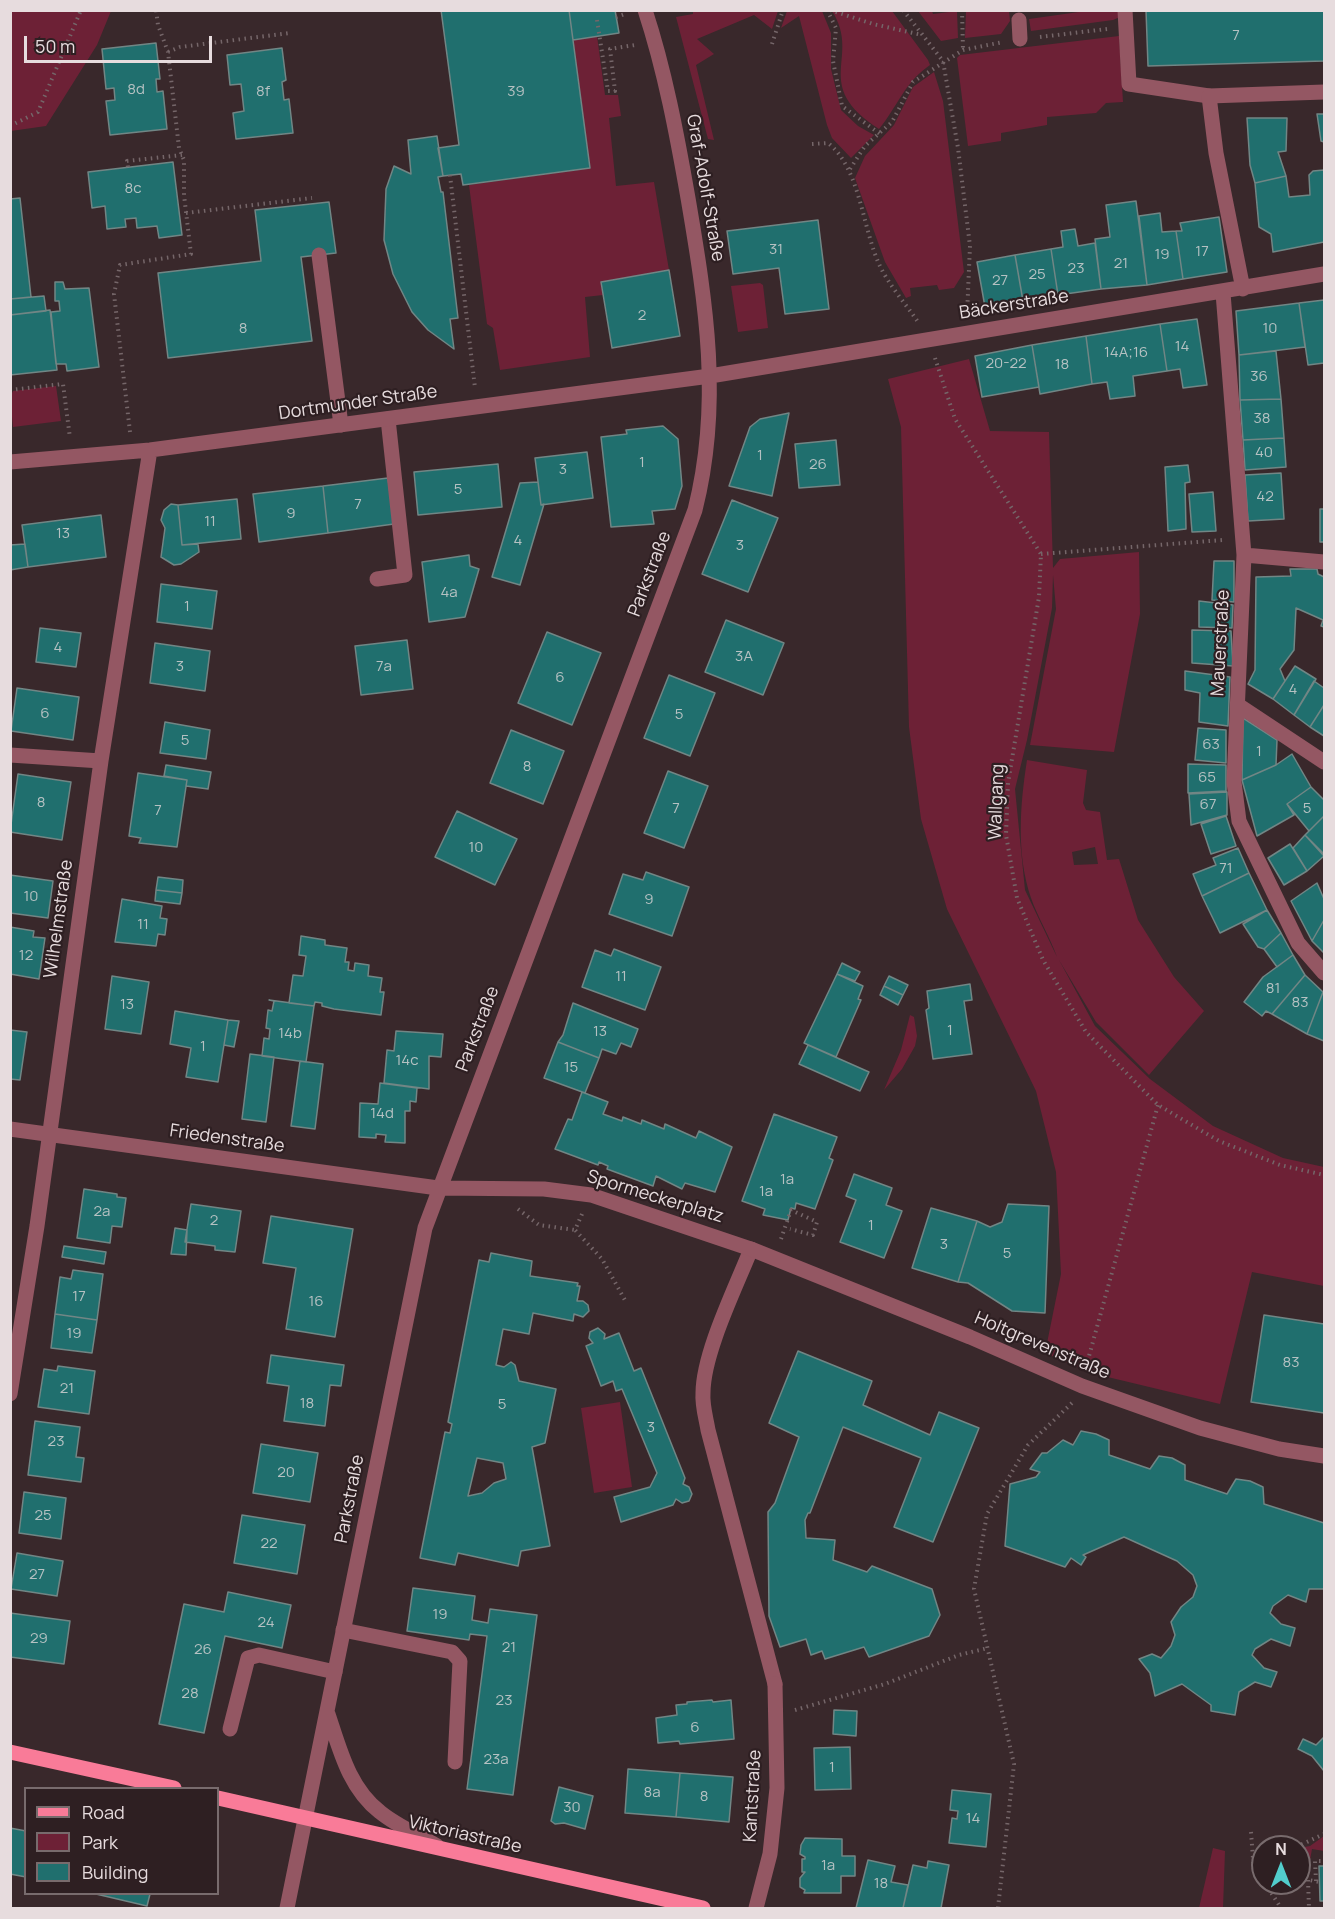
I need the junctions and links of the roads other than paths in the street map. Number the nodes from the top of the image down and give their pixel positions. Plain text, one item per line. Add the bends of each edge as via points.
1 (645, 10) edge
2 (1125, 10) edge
3 (1019, 20) dead end
4 (1020, 39) dead end
5 (1324, 92) edge
6 (1209, 96) junction
7 (319, 255) dead end
8 (1324, 274) edge
9 (1243, 289) junction
10 (1223, 292) junction
11 (710, 376) junction
12 (388, 418) junction
13 (341, 425) junction
14 (150, 450) junction
15 (10, 462) edge
16 (1244, 555) junction
17 (1324, 562) edge
18 (377, 579) dead end
19 (1238, 705) junction
20 (10, 755) edge
21 (101, 761) junction
22 (1324, 762) edge
23 (1324, 973) edge
24 (10, 1128) edge
25 (48, 1133) junction
26 (438, 1188) junction
27 (751, 1249) junction
28 (10, 1394) edge
29 (1324, 1456) edge
30 (343, 1630) junction
31 (335, 1671) junction
32 (327, 1711) junction
33 (230, 1729) dead end
34 (10, 1752) edge
35 (455, 1762) dead end
36 (169, 1787) edge
37 (219, 1798) edge
38 (306, 1818) junction
39 (442, 1849) junction
40 (287, 1908) edge
41 (703, 1908) edge
42 (756, 1908) edge

1 - 11 street, Graf-Adolf-Straße via 680,153 705,296
2 - 6 street via 1129,84
3 - 4 street
5 - 6 street
6 - 9 street
7 - 13 street
8 - 9 street, Bäckerstraße
9 - 10 street, Bäckerstraße
10 - 11 street, Bäckerstraße
10 - 16 street, Mauerstraße
11 - 12 street, Dortmunder Straße
11 - 26 street, Parkstraße via 706,467 695,510
12 - 13 street, Dortmunder Straße
12 - 18 street via 405,575
13 - 14 street, Dortmunder Straße
14 - 15 street, Dortmunder Straße
14 - 21 street, Wilhelmstraße
16 - 17 street
16 - 19 street, Mauerstraße
19 - 22 street
19 - 23 street, Mauerstraße via 1234,782 1239,821 1298,943
20 - 21 street
21 - 25 street, Wilhelmstraße
24 - 25 street, Friedenstraße
25 - 26 street, Friedenstraße
25 - 28 street, Wilhelmstraße
26 - 27 street, Spormeckerplatz via 544,1189 591,1195
26 - 30 street, Parkstraße via 425,1228
27 - 29 street, Holtgrevenstraße via 1082,1386 1200,1428 1279,1449
27 - 42 street, Kantstraße via 718,1332 702,1393 708,1430 775,1684 777,1788 770,1854
30 - 31 street, Parkstraße
30 - 35 street via 452,1652 460,1661
31 - 32 street, Parkstraße
31 - 33 street via 259,1655 248,1658
32 - 38 street, Parkstraße
32 - 39 street, Parkstraße via 355,1784 380,1812
34 - 36 main road
37 - 38 main road, Viktoriastraße
38 - 39 main road, Viktoriastraße
38 - 40 street, Parkstraße
39 - 41 main road, Viktoriastraße

